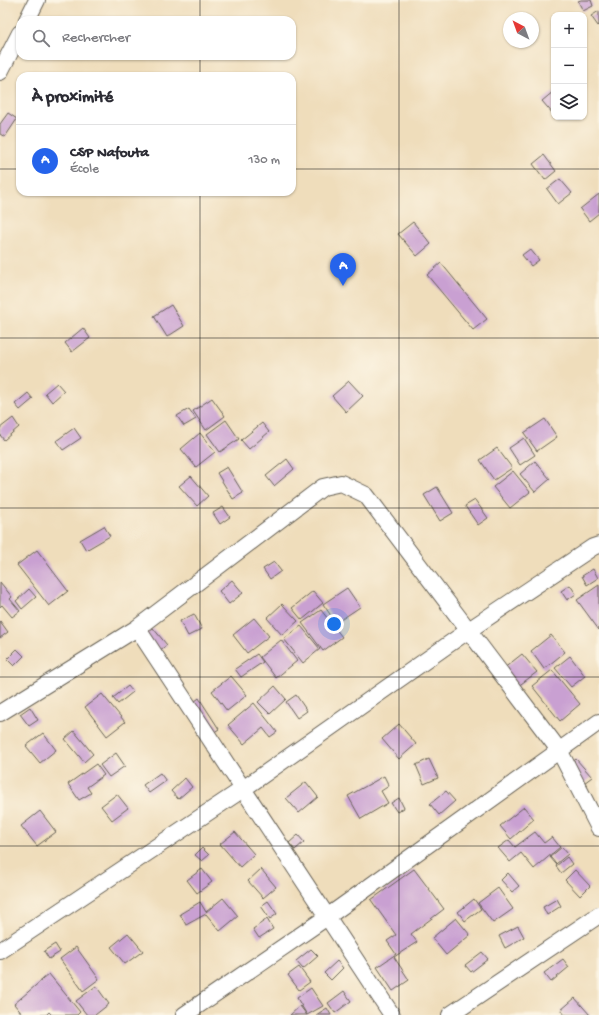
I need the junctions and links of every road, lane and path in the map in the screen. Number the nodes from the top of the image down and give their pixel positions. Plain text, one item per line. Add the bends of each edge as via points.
1 (37, 0) edge
2 (29, 16) edge
3 (16, 41) edge
4 (0, 72) edge
5 (599, 545) edge
6 (137, 628) junction
7 (469, 630) junction
8 (0, 713) edge
9 (599, 722) edge
10 (559, 750) junction
11 (242, 789) junction
12 (599, 828) edge
13 (599, 915) edge
14 (327, 917) junction
15 (0, 951) edge
16 (184, 1015) edge
17 (392, 1015) edge
18 (450, 1015) edge

1 - 2 street
3 - 4 street
5 - 7 street
6 - 7 street via 323,487 341,483 366,495
6 - 8 street
6 - 11 street
7 - 10 street
7 - 11 street
9 - 10 street
10 - 12 street
10 - 14 street
11 - 14 street
11 - 15 street
13 - 18 street
14 - 16 street
14 - 17 street

